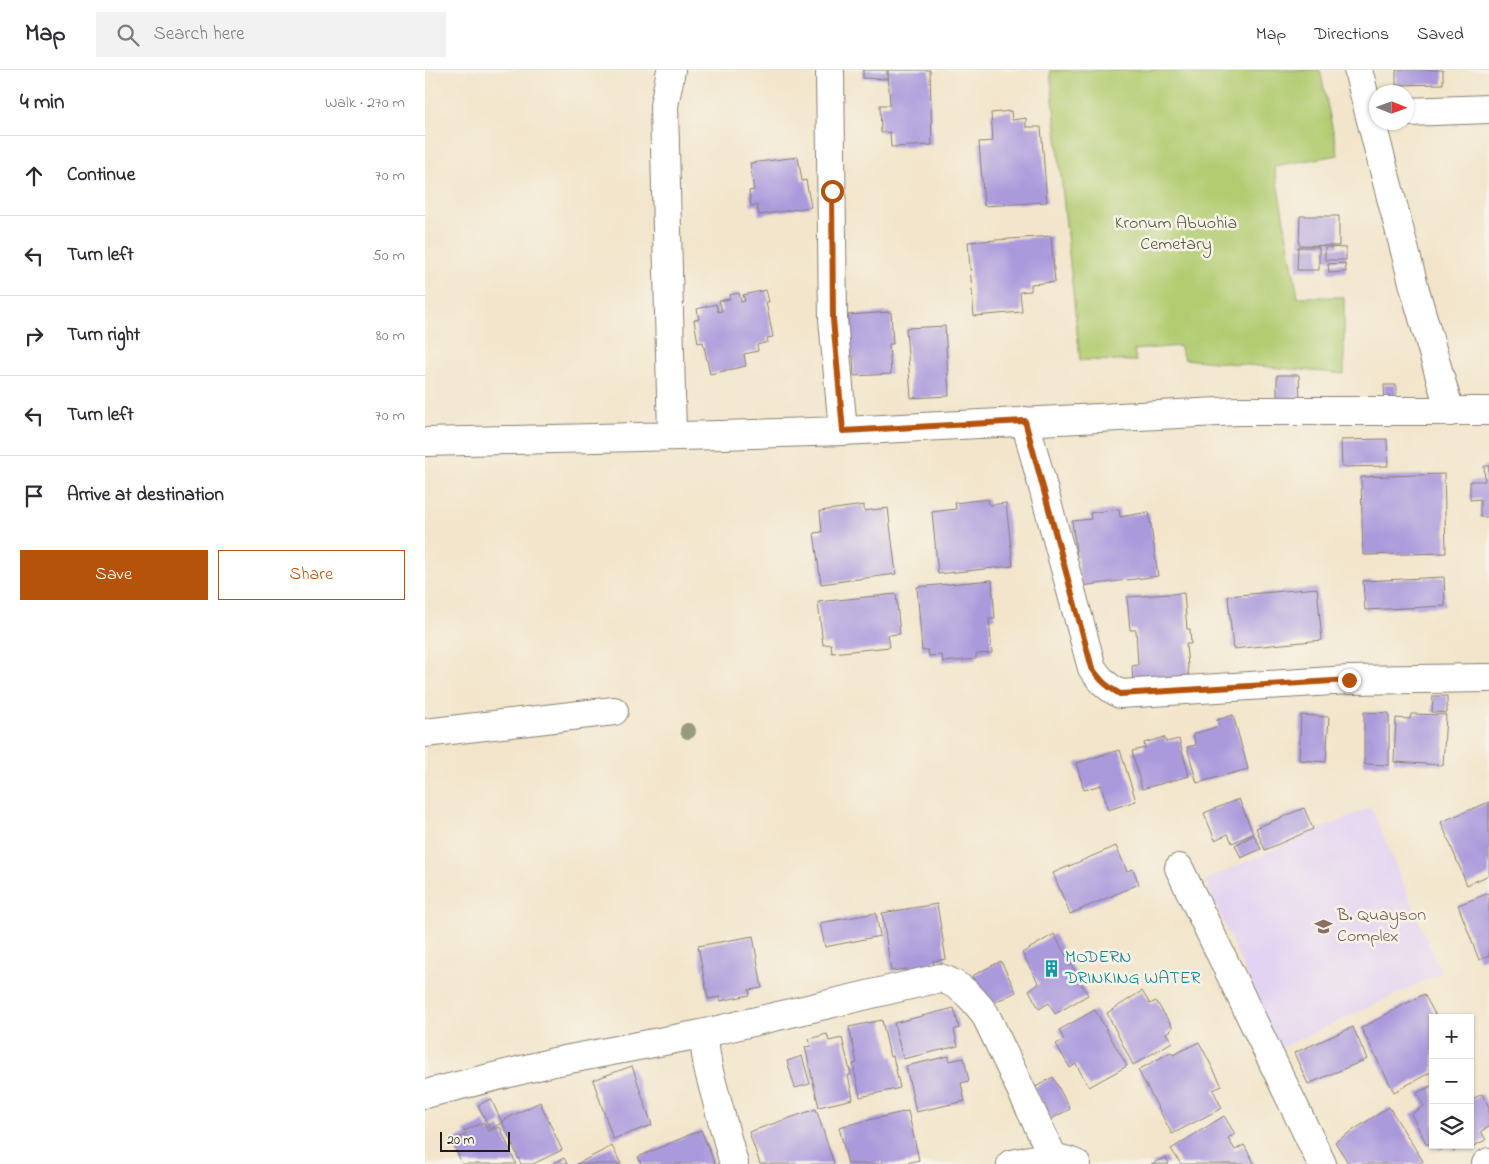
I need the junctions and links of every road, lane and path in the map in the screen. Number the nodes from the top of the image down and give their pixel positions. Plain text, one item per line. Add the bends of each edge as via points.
1 (671, 70) edge
2 (829, 70) edge
3 (1358, 70) edge
4 (1369, 102) edge
5 (1489, 109) edge
6 (1414, 112) edge
7 (1377, 130) edge
8 (1489, 411) edge
9 (1450, 412) junction
10 (1025, 421) junction
11 (843, 431) junction
12 (672, 436) junction
13 (425, 442) edge
14 (1489, 678) edge
15 (614, 711) dead end
16 (425, 733) edge
17 (1179, 868) dead end
18 (701, 1034) junction
19 (425, 1094) edge
20 (1065, 1160) edge
21 (735, 1164) edge
22 (1011, 1164) edge
23 (1322, 1164) edge

1 - 12 street via 664,106
2 - 11 street via 833,319
3 - 4 street
5 - 6 street
7 - 9 street via 1415,290
8 - 9 street
9 - 10 street via 1238,411
10 - 11 street
10 - 14 street via 1092,668 1107,686 1120,694 1349,680
11 - 12 street
12 - 13 street
15 - 16 street
17 - 23 street
18 - 19 street via 554,1062
18 - 20 street via 940,978 949,981 973,998 985,1014
18 - 21 street
20 - 22 street via 1038,1158

